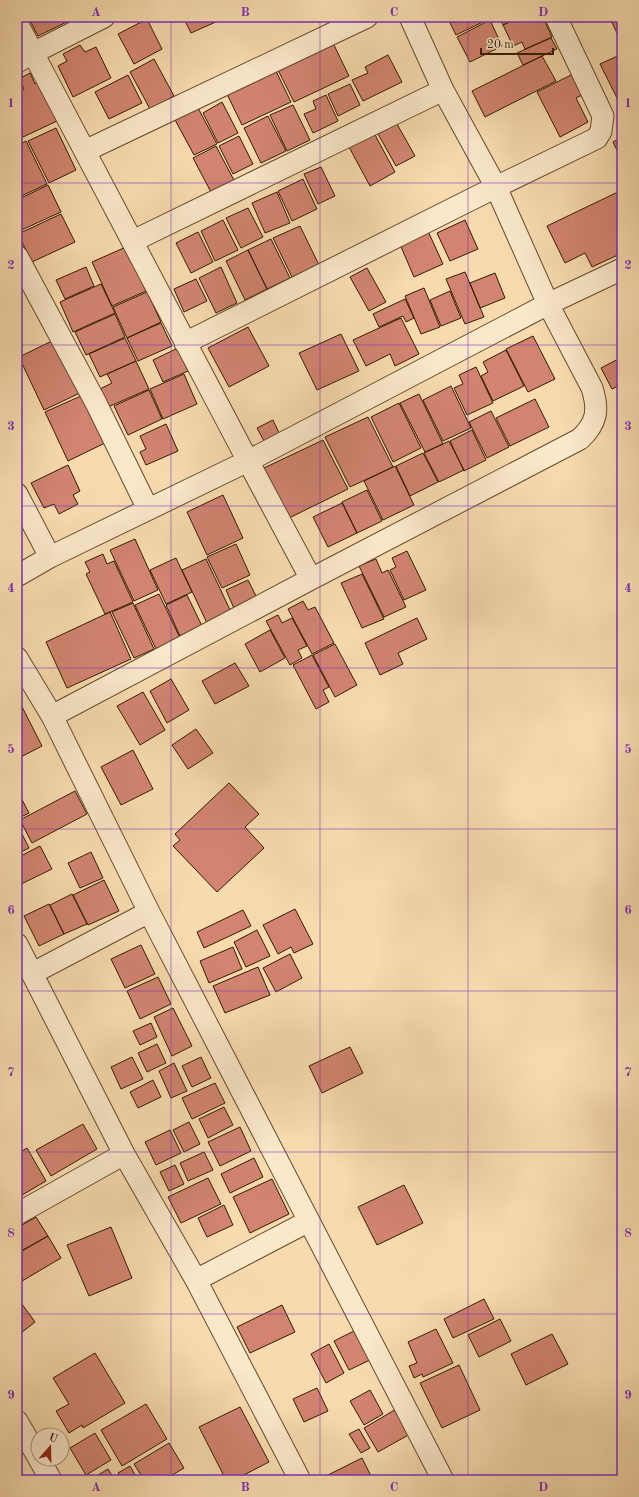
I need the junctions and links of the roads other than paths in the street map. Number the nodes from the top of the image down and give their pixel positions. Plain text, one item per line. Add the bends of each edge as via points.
1 (104, 17) edge
2 (367, 17) edge
3 (410, 17) edge
4 (556, 17) edge
5 (17, 23) edge
6 (25, 58) edge
7 (443, 90) junction
8 (85, 151) junction
9 (496, 187) junction
10 (133, 241) junction
11 (17, 256) edge
12 (622, 269) edge
13 (548, 304) junction
14 (186, 343) junction
15 (248, 460) junction
16 (17, 494) edge
17 (148, 509) junction
18 (50, 557) junction
19 (17, 576) edge
20 (311, 579) junction
21 (17, 658) edge
22 (52, 716) junction
23 (149, 912) junction
24 (17, 944) edge
25 (33, 973) junction
26 (124, 1154) junction
27 (17, 1214) edge
28 (309, 1221) junction
29 (196, 1280) junction
30 (17, 1421) edge
31 (30, 1443) edge
32 (44, 1467) edge
33 (51, 1480) edge
34 (300, 1480) edge
35 (443, 1480) edge

1 - 6 street
2 - 8 street
3 - 7 street
4 - 9 street via 603,116 601,131 597,138
5 - 6 street
6 - 8 street
7 - 9 street
7 - 10 street
8 - 10 street
9 - 13 street
9 - 14 street
10 - 14 street
11 - 17 street via 96,403
12 - 13 street
13 - 15 street
13 - 20 street via 592,388 596,413 591,429 580,439
14 - 15 street
15 - 17 street
15 - 20 street
16 - 18 street
17 - 18 street
18 - 19 street
20 - 22 street
21 - 22 street
22 - 23 street
23 - 25 street
23 - 28 street
24 - 25 street
25 - 26 street
26 - 27 street
26 - 29 street
28 - 29 street
28 - 35 street
29 - 34 street
30 - 31 street
32 - 33 street

